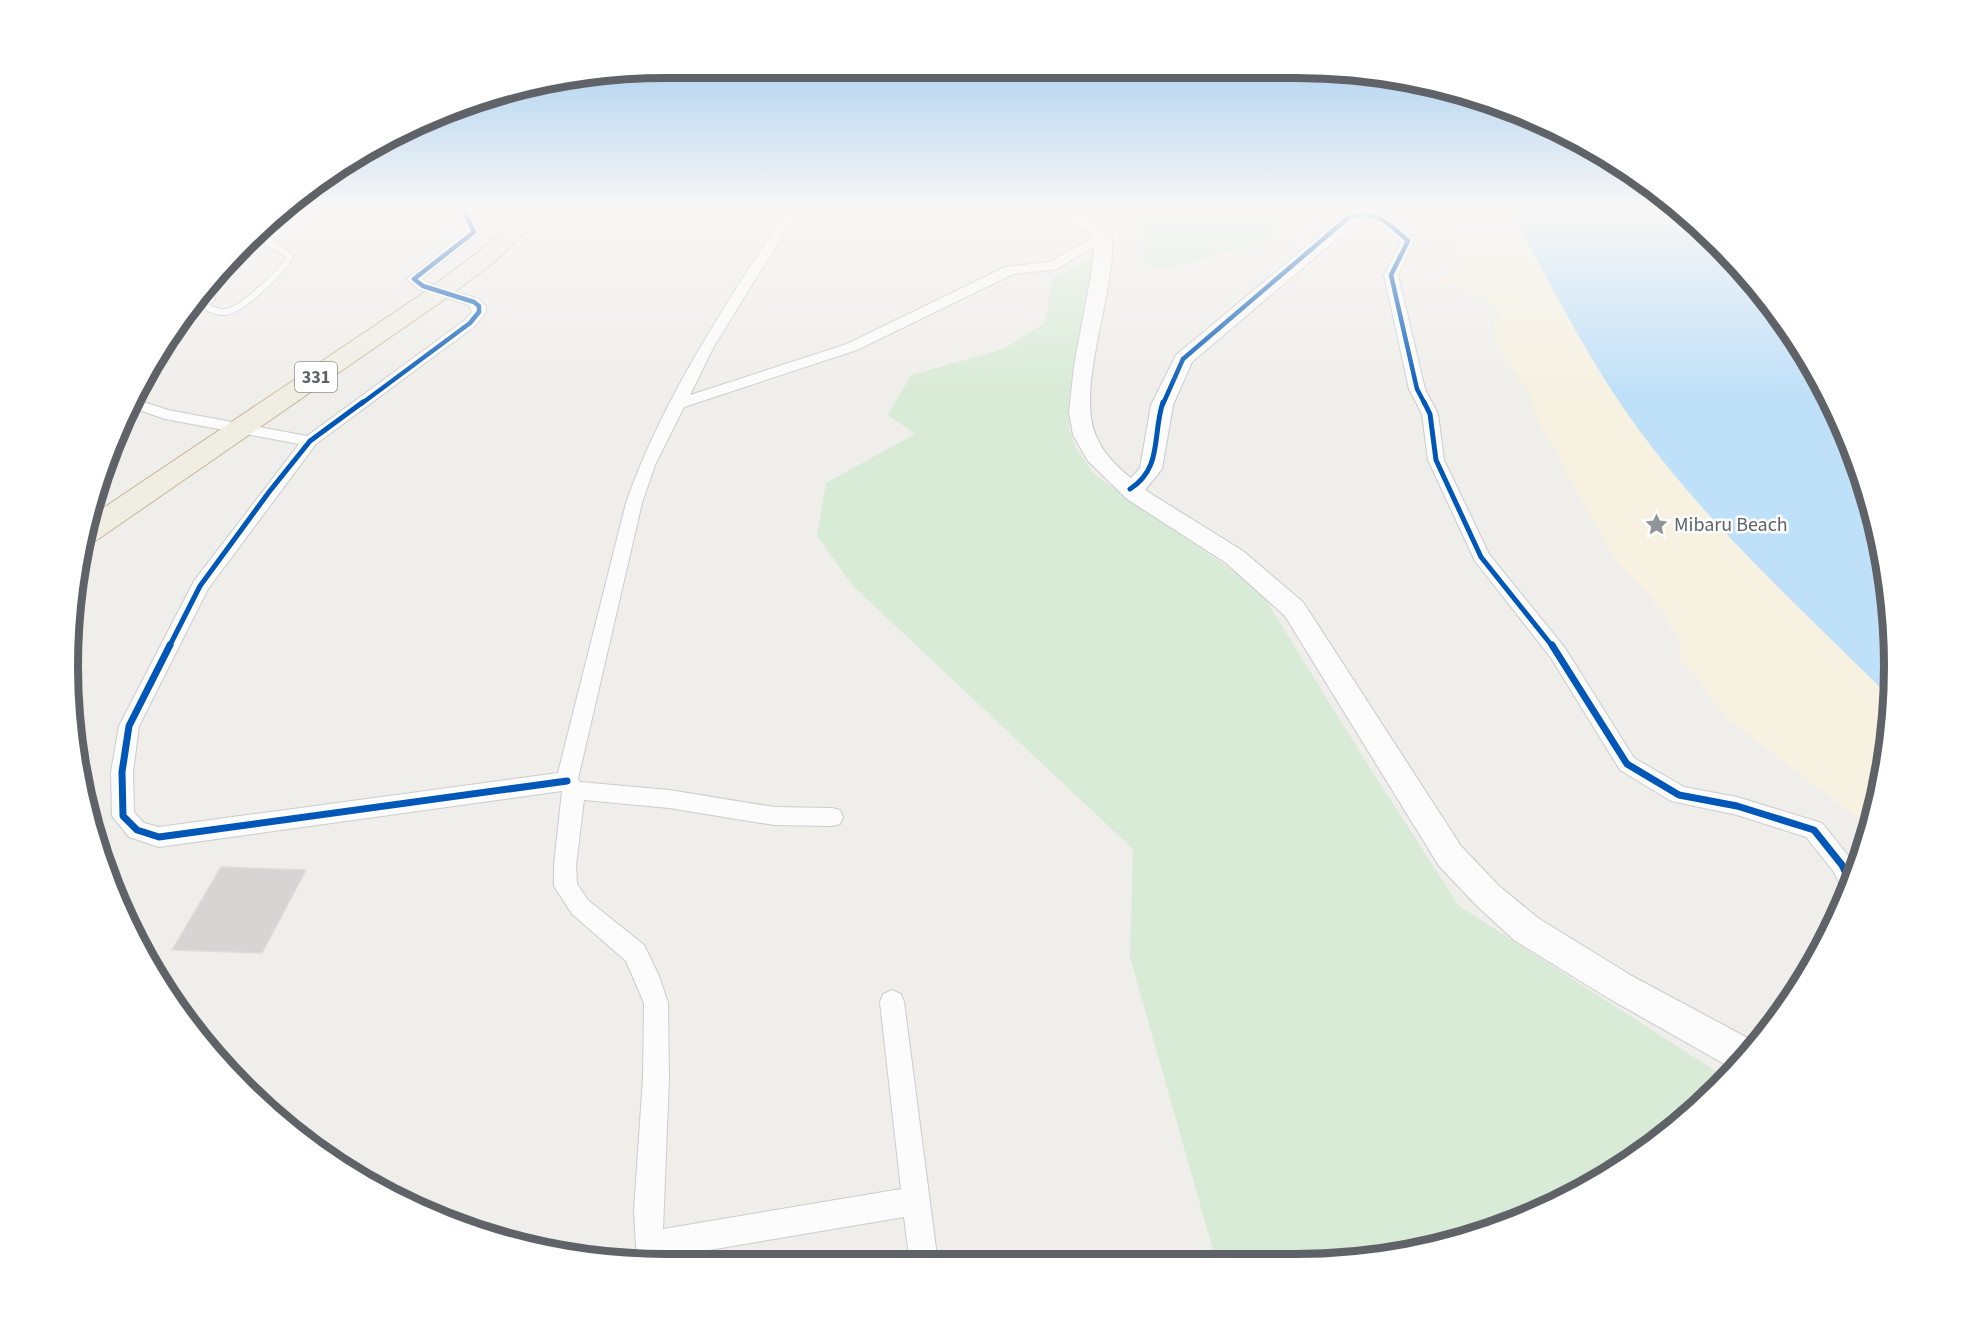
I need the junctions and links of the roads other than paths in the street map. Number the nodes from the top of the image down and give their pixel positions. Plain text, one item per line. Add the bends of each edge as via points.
1 (280, 271) edge
2 (424, 271) edge
3 (468, 271) edge
4 (754, 271) edge
5 (1008, 271) edge
6 (1101, 271) edge
7 (1284, 271) edge
8 (1393, 271) edge
9 (442, 291) junction
10 (212, 299) dead end
11 (679, 404) junction
12 (139, 405) edge
13 (242, 427) junction
14 (310, 441) junction
15 (1130, 489) junction
16 (95, 528) edge
17 (570, 786) junction
18 (832, 817) dead end
19 (1846, 874) edge
20 (892, 1002) dead end
21 (1739, 1053) edge
22 (915, 1201) junction
23 (646, 1254) edge
24 (648, 1254) edge
25 (923, 1254) edge

1 - 10 lane via 238,308 225,313 208,309 206,303
2 - 9 street via 414,279
3 - 9 highway, 331
4 - 11 street via 706,348
5 - 11 street via 852,347
6 - 15 street via 1080,416 1084,437 1093,454 1114,478
7 - 15 street via 1183,359 1162,405 1151,469
8 - 19 street via 1417,389 1430,414 1436,460 1481,557 1558,653 1628,764 1679,795 1747,808 1814,830
9 - 13 highway, 331
9 - 14 street via 479,306 476,317
11 - 17 street via 647,465 634,503
12 - 13 street via 165,414
13 - 14 street
13 - 16 highway, 331
14 - 17 street via 200,585 129,726 122,772 123,816 137,830 159,837
15 - 21 street via 1252,570 1294,609 1450,856 1488,896 1535,935
17 - 18 street via 774,816
17 - 23 street via 566,886 580,907 635,953 656,1003
20 - 22 street
22 - 24 street
22 - 25 street

